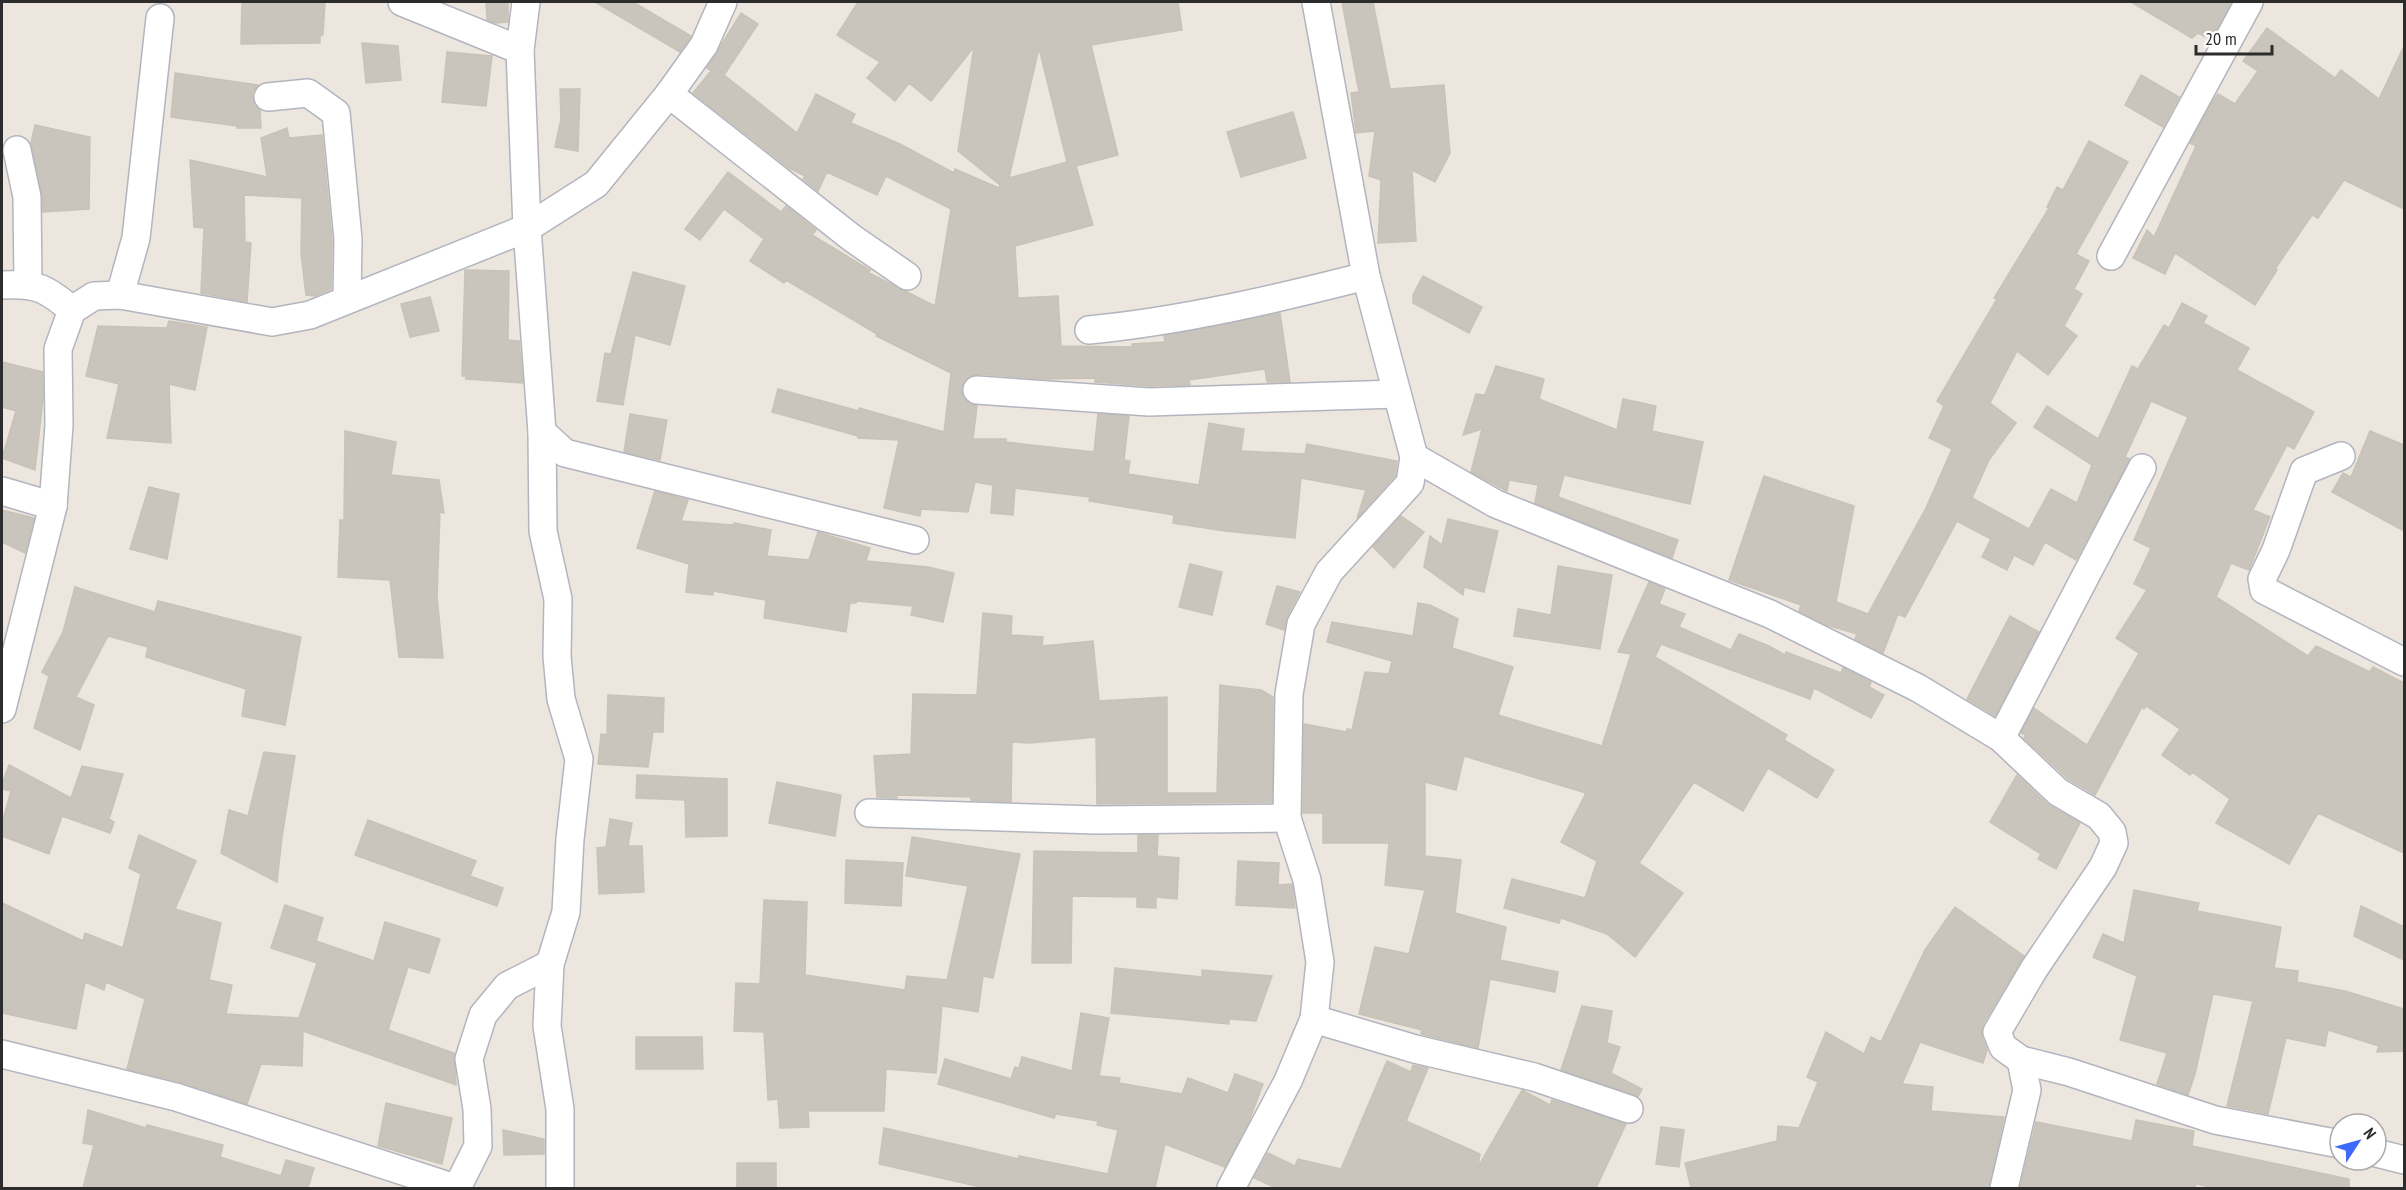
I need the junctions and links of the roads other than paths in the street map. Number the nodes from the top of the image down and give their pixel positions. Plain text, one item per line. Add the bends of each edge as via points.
1 (402, 2) edge
2 (526, 2) edge
3 (723, 2) edge
4 (1316, 2) edge
5 (2249, 2) edge
6 (160, 18) dead end
7 (520, 50) junction
8 (669, 94) junction
9 (268, 97) dead end
10 (17, 150) dead end
11 (526, 228) junction
12 (2111, 256) dead end
13 (907, 276) dead end
14 (1366, 276) junction
15 (15, 284) edge
16 (120, 295) junction
17 (347, 299) junction
18 (72, 310) junction
19 (1089, 330) dead end
20 (977, 390) dead end
21 (1397, 394) junction
22 (542, 432) junction
23 (2341, 456) dead end
24 (1414, 457) junction
25 (2142, 468) dead end
26 (2, 491) edge
27 (53, 506) junction
28 (915, 540) dead end
29 (2404, 662) edge
30 (2, 709) edge
31 (2001, 738) junction
32 (869, 813) dead end
33 (1287, 818) junction
34 (550, 964) junction
35 (1314, 1018) junction
36 (2, 1054) edge
37 (2021, 1060) junction
38 (1629, 1109) dead end
39 (2328, 1142) edge
40 (2388, 1156) edge
41 (2404, 1160) edge
42 (456, 1188) edge
43 (560, 1188) edge
44 (1231, 1188) edge
45 (2004, 1188) edge

1 - 7 street
2 - 7 street
3 - 8 street via 704,45
4 - 14 street
5 - 12 street
6 - 16 street via 136,238
7 - 11 street
8 - 11 street via 596,184
8 - 13 street via 852,238
9 - 17 street via 308,93 336,113 348,239
10 - 15 street via 27,197
11 - 17 street
11 - 22 street
14 - 19 street via 1132,326
14 - 21 street
15 - 18 street via 53,294
16 - 17 street via 272,322 310,315
16 - 18 street via 94,296
18 - 27 street via 58,349 59,425
20 - 21 street via 1149,402
21 - 24 street
22 - 28 street via 565,453
22 - 34 street via 543,531 558,599 561,699 579,759 566,912
23 - 29 street via 2304,471 2262,579 2264,590
24 - 31 street via 1496,504 1810,633 1918,688
24 - 33 street via 1410,483 1329,572 1301,624 1289,694
25 - 31 street
26 - 27 street
27 - 30 street
31 - 37 street via 2058,792 2099,816 2112,832 2114,843 2103,867 1997,1032 2002,1047
32 - 33 street via 1096,820
33 - 35 street via 1307,880 1320,963
34 - 42 street via 507,986 483,1015 469,1059 478,1146
34 - 43 street via 547,1026 560,1110
35 - 38 street via 1414,1049 1534,1077
35 - 44 street via 1288,1082
36 - 42 street via 176,1097
37 - 39 street via 2215,1120
37 - 45 street via 2027,1090
40 - 41 street

